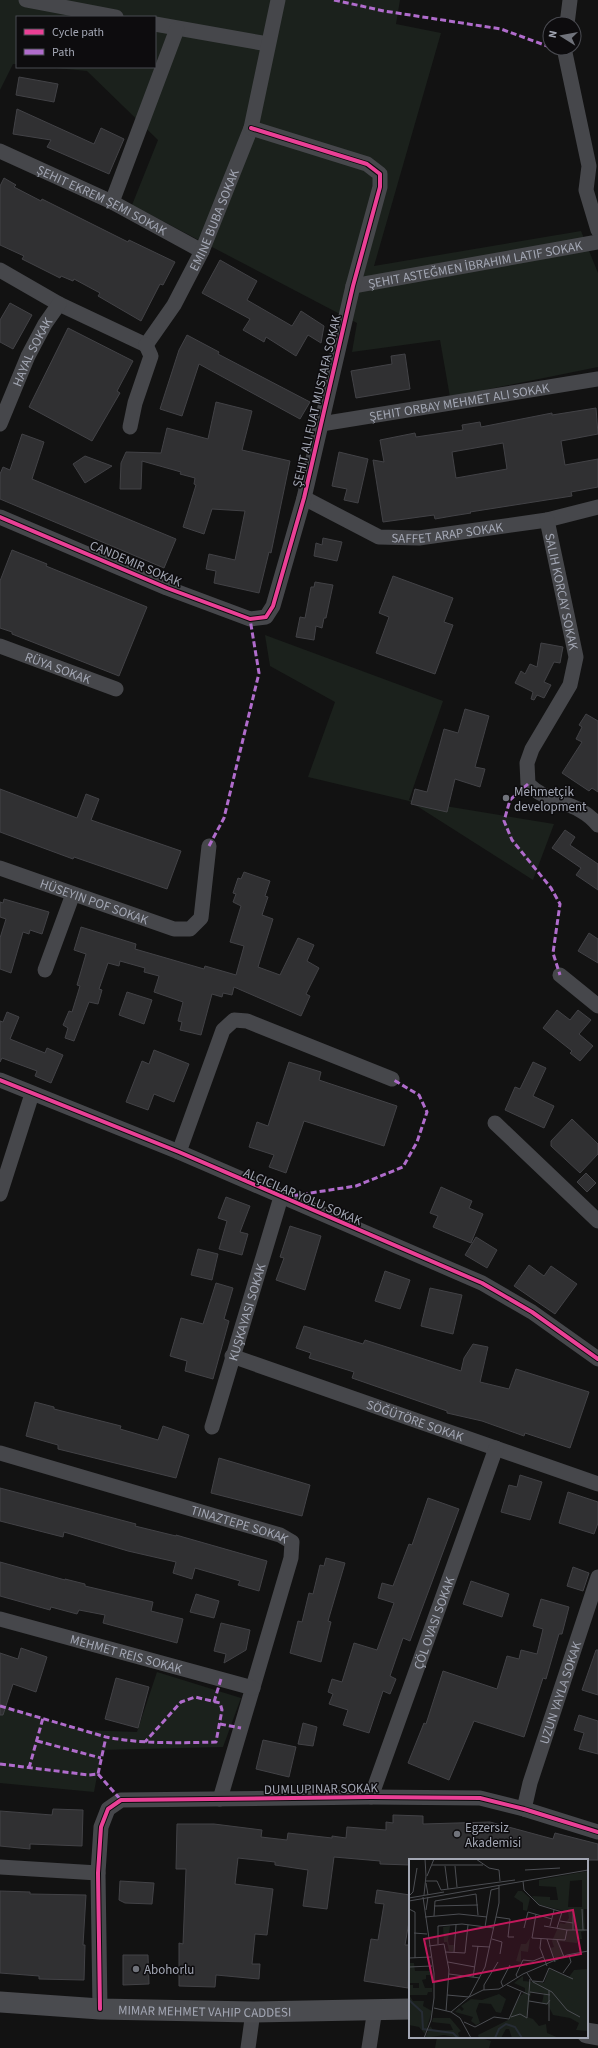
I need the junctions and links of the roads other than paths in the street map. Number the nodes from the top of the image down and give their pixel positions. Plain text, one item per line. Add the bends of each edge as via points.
1 (26, 0) edge
2 (278, 0) edge
3 (570, 0) edge
4 (111, 16) edge
5 (568, 16) edge
6 (156, 24) edge
7 (177, 28) junction
8 (268, 44) junction
9 (566, 56) edge
10 (251, 128) junction
11 (0, 151) edge
12 (593, 163) edge
13 (112, 202) junction
14 (598, 230) edge
15 (598, 242) edge
16 (202, 251) junction
17 (0, 270) edge
18 (353, 286) junction
19 (59, 304) junction
20 (146, 345) junction
21 (598, 379) edge
22 (0, 424) edge
23 (321, 424) junction
24 (130, 427) dead end
25 (304, 498) junction
26 (598, 508) edge
27 (0, 517) edge
28 (547, 520) junction
29 (266, 617) joint
30 (0, 646) edge
31 (116, 689) dead end
32 (598, 825) edge
33 (209, 846) dead end
34 (0, 868) edge
35 (73, 894) junction
36 (45, 970) dead end
37 (560, 975) dead end
38 (598, 1006) edge
39 (392, 1079) dead end
40 (0, 1080) edge
41 (32, 1094) junction
42 (495, 1123) dead end
43 (179, 1152) junction
44 (0, 1194) edge
45 (281, 1197) junction
46 (598, 1221) edge
47 (232, 1356) junction
48 (598, 1359) edge
49 (212, 1427) dead end
50 (496, 1448) junction
51 (0, 1453) edge
52 (598, 1484) edge
53 (598, 1577) edge
54 (0, 1619) edge
55 (253, 1688) junction
56 (371, 1797) junction
57 (220, 1799) junction
58 (524, 1809) junction
59 (598, 1832) edge
60 (0, 1867) edge
61 (98, 1873) junction
62 (0, 2002) edge
63 (100, 2008) junction
64 (375, 2009) junction
65 (409, 2009) edge
66 (253, 2012) junction
67 (588, 2033) edge
68 (598, 2034) edge
69 (248, 2048) edge
70 (369, 2048) edge

1 - 4 street
2 - 8 street, EMINE BUBA SOKAK
3 - 5 street
6 - 7 street
7 - 8 street
7 - 13 street
8 - 10 street, EMINE BUBA SOKAK
9 - 12 street
10 - 16 street, EMINE BUBA SOKAK
10 - 18 street, ŞEHIT ALI FUAT MUSTAFA SOKAK via 367,164 380,174 380,187
11 - 13 street, ŞEHIT EKREM ŞEMI SOKAK
12 - 14 street via 586,190
13 - 16 street, ŞEHIT EKREM ŞEMI SOKAK
15 - 18 street, ŞEHIT ASTEĞMEN İBRAHIM LATIF SOKAK
16 - 20 street, EMINE BUBA SOKAK via 174,306
17 - 19 street
18 - 23 street, ŞEHIT ALI FUAT MUSTAFA SOKAK
19 - 20 street
19 - 22 street, HAYAL SOKAK via 28,356
20 - 24 street via 151,356 135,403
21 - 23 street, ŞEHIT ORBAY MEHMET ALI SOKAK
23 - 25 street, ŞEHIT ALI FUAT MUSTAFA SOKAK
25 - 28 street, SAFFET ARAP SOKAK via 379,537 419,538
25 - 29 street, ŞEHIT ALI FUAT MUSTAFA SOKAK via 273,606
26 - 28 street, SAFFET ARAP SOKAK
27 - 29 street, CANDEMIR SOKAK via 188,596 250,619
28 - 32 street, SALIH KORCAY SOKAK via 576,657 570,685 532,749 527,763 528,784 552,799 572,805 590,815
30 - 31 street, RÜYA SOKAK
33 - 35 street, HÜSEYIN POF SOKAK via 201,918 190,929 174,929
34 - 35 street, HÜSEYIN POF SOKAK
35 - 36 street
37 - 38 street
39 - 43 street via 247,1021 234,1020 223,1030
40 - 41 street
41 - 43 street
41 - 44 street
42 - 46 street
43 - 45 street
45 - 47 street
45 - 48 street via 482,1283 532,1312
47 - 49 street
47 - 50 street, SÖĞÜTÖRE SOKAK
50 - 52 street, SÖĞÜTÖRE SOKAK
50 - 56 street
51 - 55 street via 280,1535 292,1542 291,1558
53 - 58 street, UZUN YAYLA SOKAK via 530,1783
54 - 55 street, MEHMET REIS SOKAK
55 - 57 street
56 - 57 street
56 - 58 street via 480,1798
57 - 61 street via 121,1800 108,1809 101,1827
58 - 59 street
60 - 61 street
61 - 63 street
62 - 63 main road, MIMAR MEHMET VAHIP CADDESI
63 - 66 main road, MIMAR MEHMET VAHIP CADDESI
64 - 65 main road, MIMAR MEHMET VAHIP CADDESI
64 - 66 main road, MIMAR MEHMET VAHIP CADDESI
64 - 70 street
66 - 69 street
67 - 68 main road

